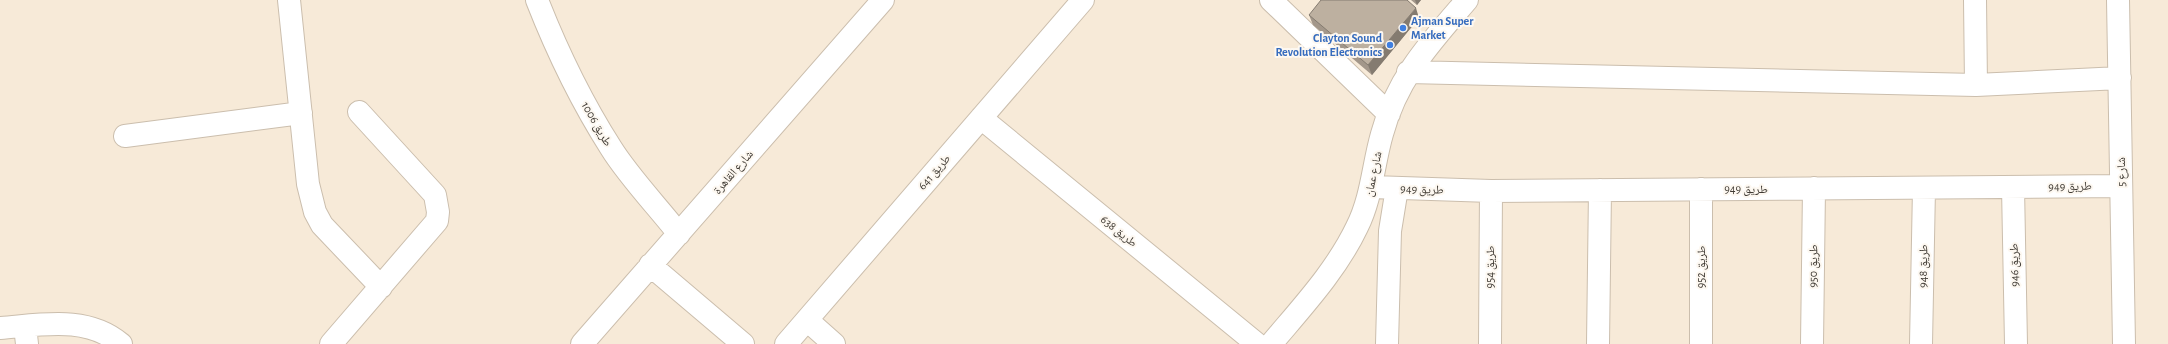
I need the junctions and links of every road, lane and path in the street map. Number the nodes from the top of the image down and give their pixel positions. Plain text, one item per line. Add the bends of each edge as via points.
1 (289, 0) edge
2 (537, 0) edge
3 (883, 0) edge
4 (1083, 0) edge
5 (1271, 0) edge
6 (1467, 0) edge
7 (1976, 0) edge
8 (2118, 0) edge
9 (1408, 72) junction
10 (2120, 78) junction
11 (1976, 85) junction
12 (358, 112) dead end
13 (301, 113) junction
14 (1388, 114) junction
15 (981, 118) junction
16 (125, 136) dead end
17 (2121, 186) junction
18 (1372, 187) junction
19 (2014, 187) junction
20 (1398, 188) junction
21 (1814, 188) junction
22 (1924, 188) junction
23 (1701, 189) junction
24 (1600, 190) junction
25 (1491, 191) junction
26 (679, 234) junction
27 (650, 265) junction
28 (381, 287) junction
29 (807, 320) junction
30 (0, 328) edge
31 (26, 335) edge
32 (121, 344) edge
33 (331, 344) edge
34 (582, 344) edge
35 (743, 344) edge
36 (786, 344) edge
37 (834, 344) edge
38 (1257, 344) edge
39 (1271, 344) edge
40 (1388, 344) edge
41 (1490, 344) edge
42 (1598, 344) edge
43 (1702, 344) edge
44 (1812, 344) edge
45 (1921, 344) edge
46 (2016, 344) edge
47 (2124, 344) edge

1 - 13 street
2 - 26 street, طريق 1006 via 573,81 611,149
3 - 26 street, شارع القاهرة
4 - 15 street, طريق 641
5 - 14 street
6 - 9 street, شارع عمان via 1424,49
7 - 11 street
8 - 10 street, شارع 5
9 - 11 street
9 - 14 street, شارع عمان
10 - 11 street
10 - 17 street, شارع 5
12 - 28 street via 435,195 437,203 437,221
13 - 16 street
13 - 28 street via 308,184 315,212 322,226
14 - 18 street, شارع عمان via 1378,150
15 - 29 street, طريق 641
15 - 38 street, طريق 638
17 - 19 street, طريق 949
17 - 47 street, شارع 5
18 - 20 street, طريق 949
18 - 39 street, شارع عمان via 1358,226 1338,262
19 - 22 street, طريق 949
19 - 46 street, طريق 946
20 - 25 street, طريق 949
20 - 40 street via 1390,232
21 - 22 street, طريق 949
21 - 23 street, طريق 949
21 - 44 street, طريق 950
22 - 45 street, طريق 948
23 - 24 street, طريق 949
23 - 43 street, طريق 952
24 - 25 street, طريق 949
24 - 42 street
25 - 41 street, طريق 954
26 - 27 street, شارع القاهرة
27 - 34 street, شارع القاهرة
27 - 35 street
28 - 33 street
29 - 36 street, طريق 641
29 - 37 street
30 - 31 street
31 - 32 street via 70,324 102,332

